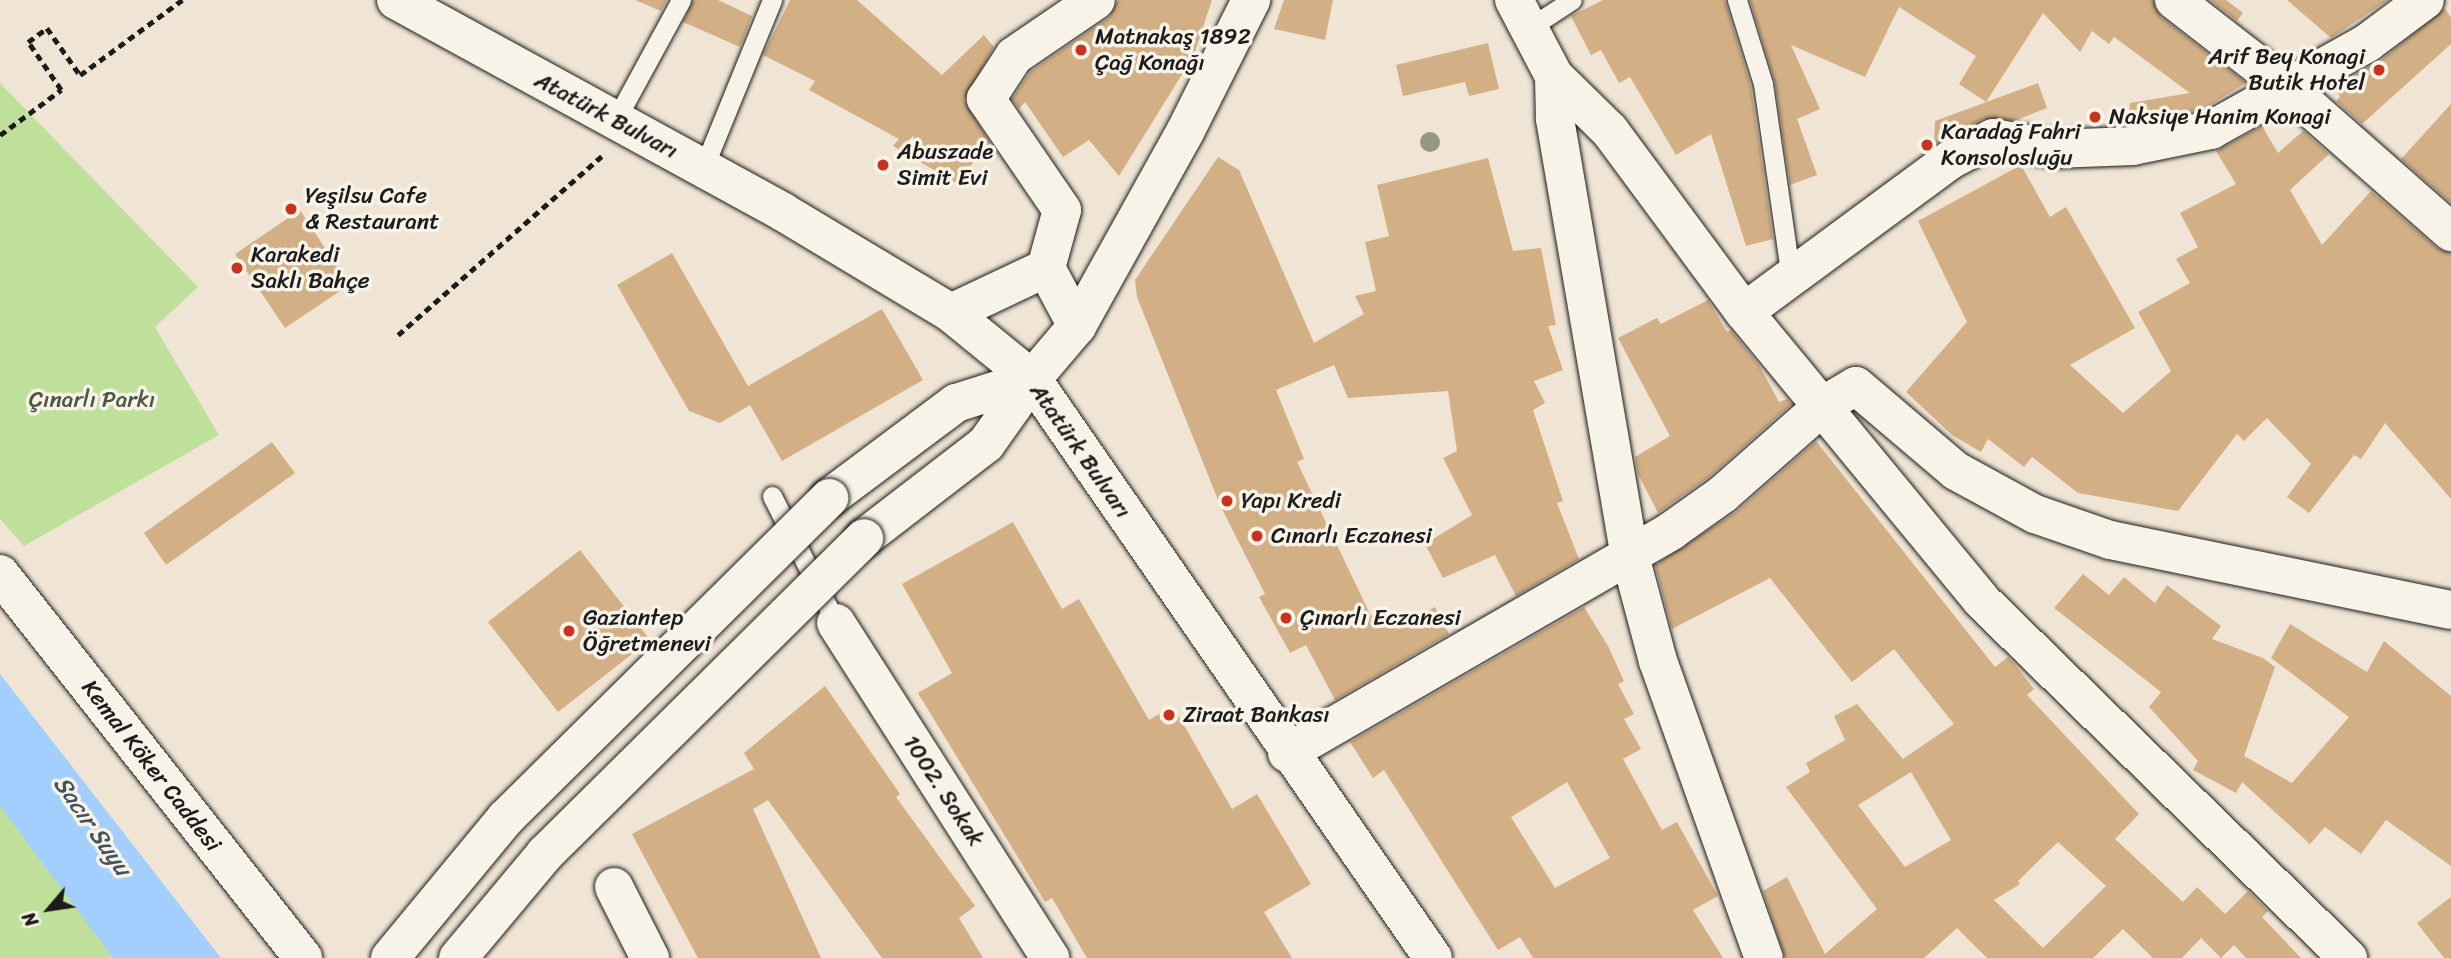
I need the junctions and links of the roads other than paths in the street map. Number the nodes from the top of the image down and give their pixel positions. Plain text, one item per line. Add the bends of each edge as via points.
1 (397, 0) edge
2 (681, 0) edge
3 (772, 0) edge
4 (1096, 0) edge
5 (1251, 0) edge
6 (1572, 0) edge
7 (1737, 0) edge
8 (2174, 0) edge
9 (2424, 0) edge
10 (1522, 14) edge
11 (1554, 76) junction
12 (2290, 90) junction
13 (624, 126) junction
14 (704, 169) junction
15 (2451, 232) edge
16 (1046, 268) junction
17 (1791, 279) junction
18 (1744, 312) junction
19 (951, 313) junction
20 (1077, 326) junction
21 (1032, 379) junction
22 (1824, 405) junction
23 (772, 496) dead end
24 (1630, 556) junction
25 (0, 575) edge
26 (2451, 610) edge
27 (836, 623) joint
28 (1287, 752) junction
29 (614, 887) dead end
30 (303, 958) edge
31 (390, 958) edge
32 (458, 958) edge
33 (650, 958) edge
34 (1050, 958) edge
35 (1433, 958) edge
36 (1764, 958) edge
37 (2348, 958) edge

1 - 13 street, Atatürk Bulvarı
2 - 13 lane
3 - 14 lane
4 - 16 street via 1014,56 986,99 1062,209
5 - 20 street via 1185,132
6 - 10 lane
7 - 17 lane via 1763,83
8 - 12 street
9 - 12 street via 2367,43
10 - 11 street
11 - 18 street via 1610,131
11 - 24 street via 1555,119
12 - 15 street
12 - 17 street via 2211,130 2171,142 2054,149 1993,138 1950,160
13 - 14 street, Atatürk Bulvarı
14 - 19 street, Atatürk Bulvarı
16 - 19 street
16 - 20 street
17 - 18 street
18 - 22 street
19 - 21 street, Atatürk Bulvarı
20 - 21 street
21 - 28 street, Atatürk Bulvarı
21 - 31 street, bridge via 956,403 829,498 506,818
21 - 32 street, bridge via 986,444 864,538 545,854
22 - 24 street via 1723,494
22 - 26 street via 1856,386 1956,471 2035,514 2086,532
22 - 37 street via 1981,600
23 - 27 lane
24 - 28 street
24 - 36 street via 1658,661
25 - 30 street, Kemal Köker Caddesi
27 - 34 street, 1002. Sokak
28 - 35 street, Atatürk Bulvarı
29 - 33 street

